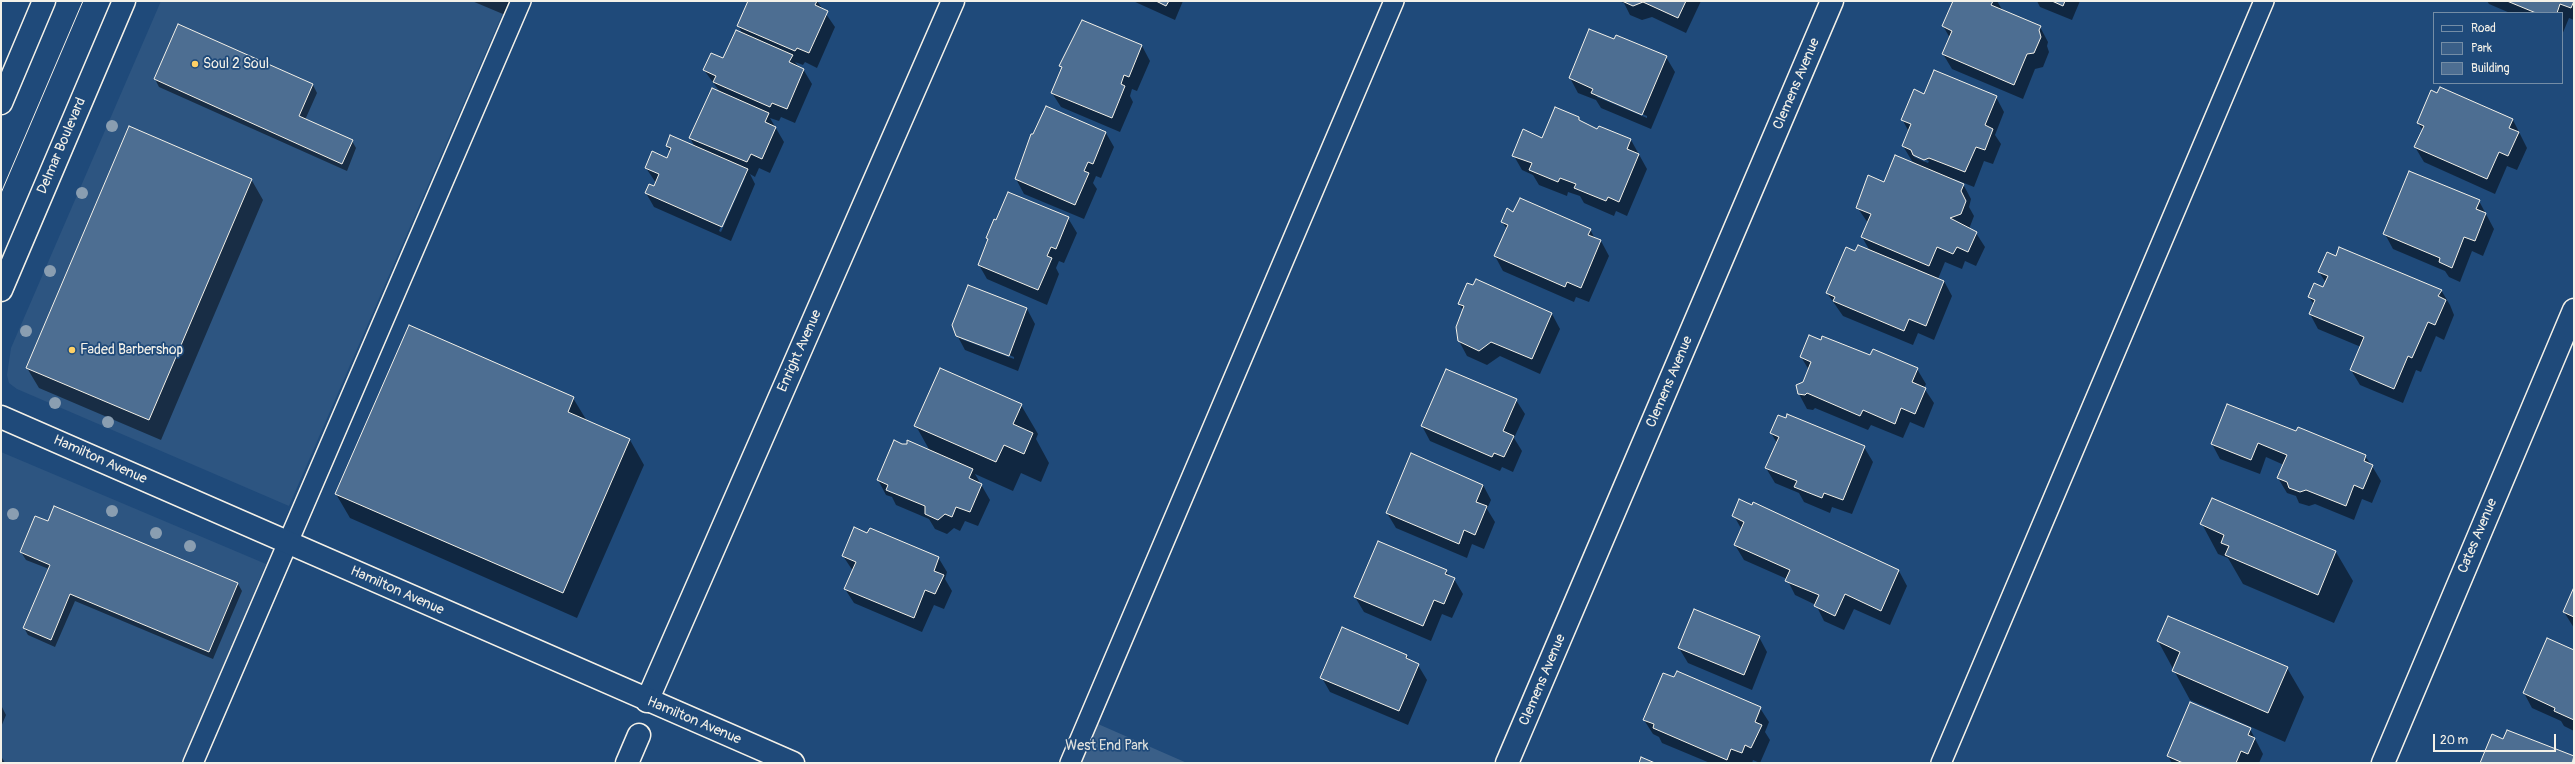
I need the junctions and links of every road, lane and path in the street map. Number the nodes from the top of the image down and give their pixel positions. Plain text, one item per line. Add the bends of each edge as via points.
1 (44, 1) edge
2 (124, 1) edge
3 (521, 1) edge
4 (953, 1) edge
5 (1394, 1) edge
6 (1832, 1) edge
7 (2264, 1) edge
8 (1, 103) edge
9 (1, 290) edge
10 (2574, 310) edge
11 (1, 417) edge
12 (288, 543) junction
13 (647, 701) junction
14 (639, 735) dead end
15 (193, 763) edge
16 (627, 763) edge
17 (793, 763) edge
18 (1070, 763) edge
19 (1508, 763) edge
20 (1941, 763) edge
21 (2383, 763) edge

1 - 8 street
2 - 9 street, Delmar Boulevard
3 - 12 lane
4 - 13 street, Enright Avenue
5 - 18 lane
6 - 19 street, Clemens Avenue
7 - 20 lane
10 - 21 street, Cates Avenue
11 - 12 street, Hamilton Avenue
12 - 13 street, Hamilton Avenue
12 - 15 lane
13 - 17 street, Hamilton Avenue
14 - 16 street

